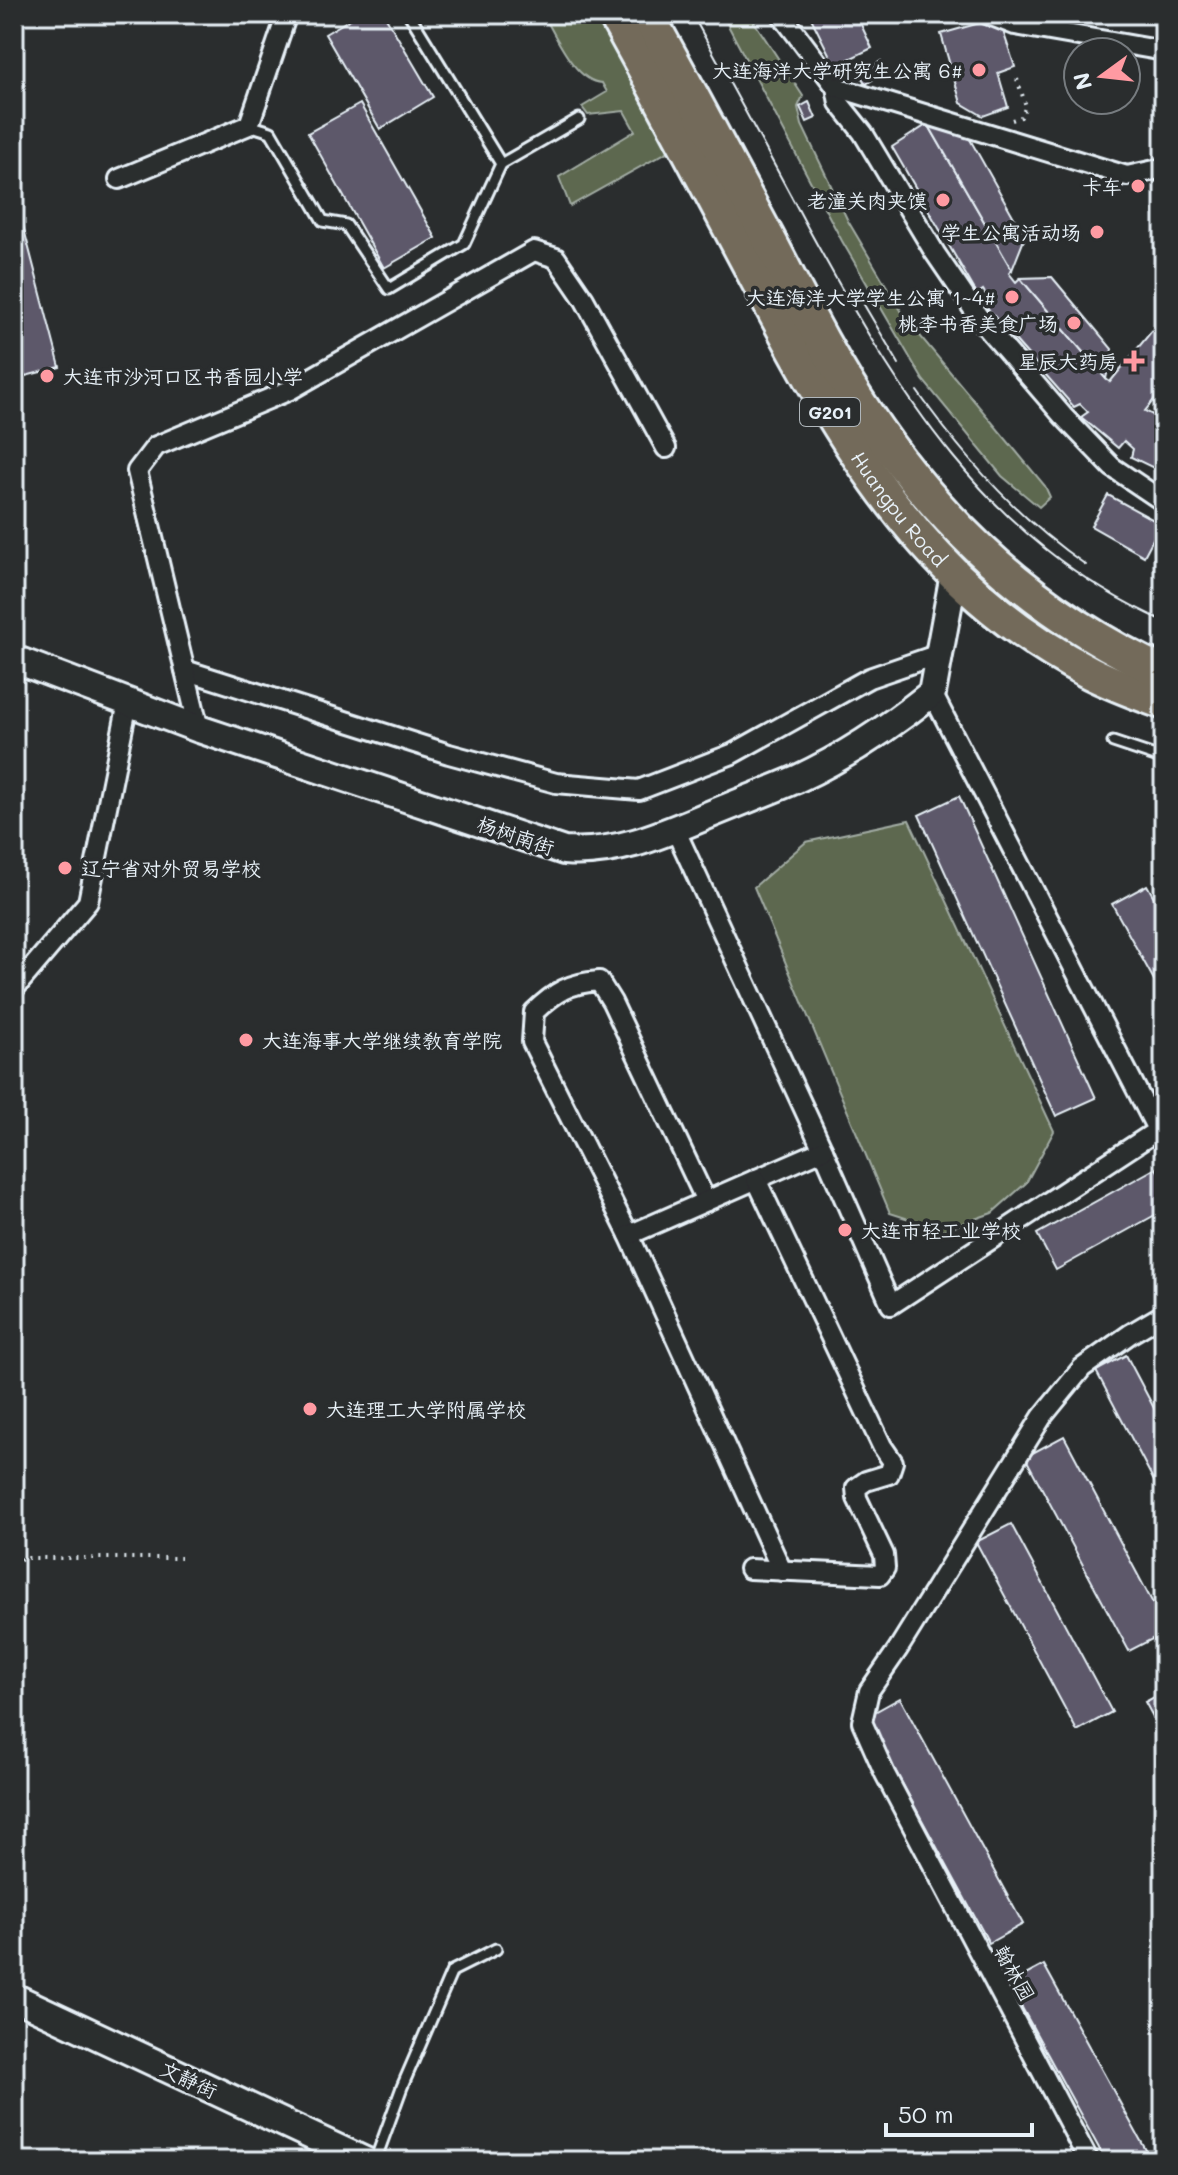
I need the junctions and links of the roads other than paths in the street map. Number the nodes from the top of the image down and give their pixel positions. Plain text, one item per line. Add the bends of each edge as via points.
1 (287, 14) edge
2 (409, 14) edge
3 (614, 14) edge
4 (647, 14) edge
5 (781, 14) edge
6 (987, 14) edge
7 (1164, 51) edge
8 (836, 87) junction
9 (579, 119) dead end
10 (249, 125) junction
11 (501, 164) junction
12 (1164, 168) edge
13 (119, 179) dead end
14 (666, 448) dead end
15 (1164, 502) edge
16 (954, 574) junction
17 (930, 657) dead end
18 (14, 659) edge
19 (185, 670) junction
20 (1164, 673) edge
21 (932, 693) junction
22 (128, 702) junction
23 (1164, 703) edge
24 (199, 729) junction
25 (1113, 742) dead end
26 (1164, 759) edge
27 (675, 829) junction
28 (14, 989) edge
29 (1162, 1133) edge
30 (823, 1150) junction
31 (756, 1179) junction
32 (706, 1201) junction
33 (629, 1235) junction
34 (1164, 1314) edge
35 (749, 1569) dead end
36 (782, 1571) junction
37 (496, 1949) dead end
38 (14, 1997) edge
39 (365, 2161) edge
40 (375, 2161) edge
41 (1089, 2161) edge

1 - 10 street
2 - 11 lane
3 - 16 highway, Huangpu Road / G201 via 833,418 871,478
4 - 20 highway, Huangpu Road / G201 via 824,343 908,472 1024,590 1095,639
5 - 8 street
6 - 7 street via 1015,25
8 - 12 street via 1127,176
8 - 15 street via 839,103 982,322 1112,467
9 - 11 lane
10 - 11 lane via 271,132 323,221 346,225 389,289 464,244
10 - 13 street
14 - 19 street via 584,299 556,258 534,251 290,390 156,446 137,471
16 - 21 street
16 - 23 highway, Huangpu Road / G201 via 1003,617 1068,660
17 - 19 street via 869,678 732,754 639,790 556,783
18 - 22 street, 杨树南街
19 - 24 street
21 - 27 street, 杨树南街 via 847,752 798,778
21 - 29 street
22 - 24 street, 杨树南街
22 - 28 street via 88,902
24 - 27 street, 杨树南街 via 564,851 608,850
25 - 26 lane
27 - 30 street
29 - 30 street via 891,1305
30 - 31 street
31 - 32 street
31 - 36 street via 893,1462 889,1474 856,1488 884,1555 880,1575
32 - 33 street
32 - 33 street via 599,981 554,993 534,1012 532,1042
33 - 36 street
34 - 41 street, 翰林园 via 1082,1368 1042,1417 869,1691 862,1722
35 - 36 street
37 - 40 lane via 452,1971
38 - 39 street, 文静街

